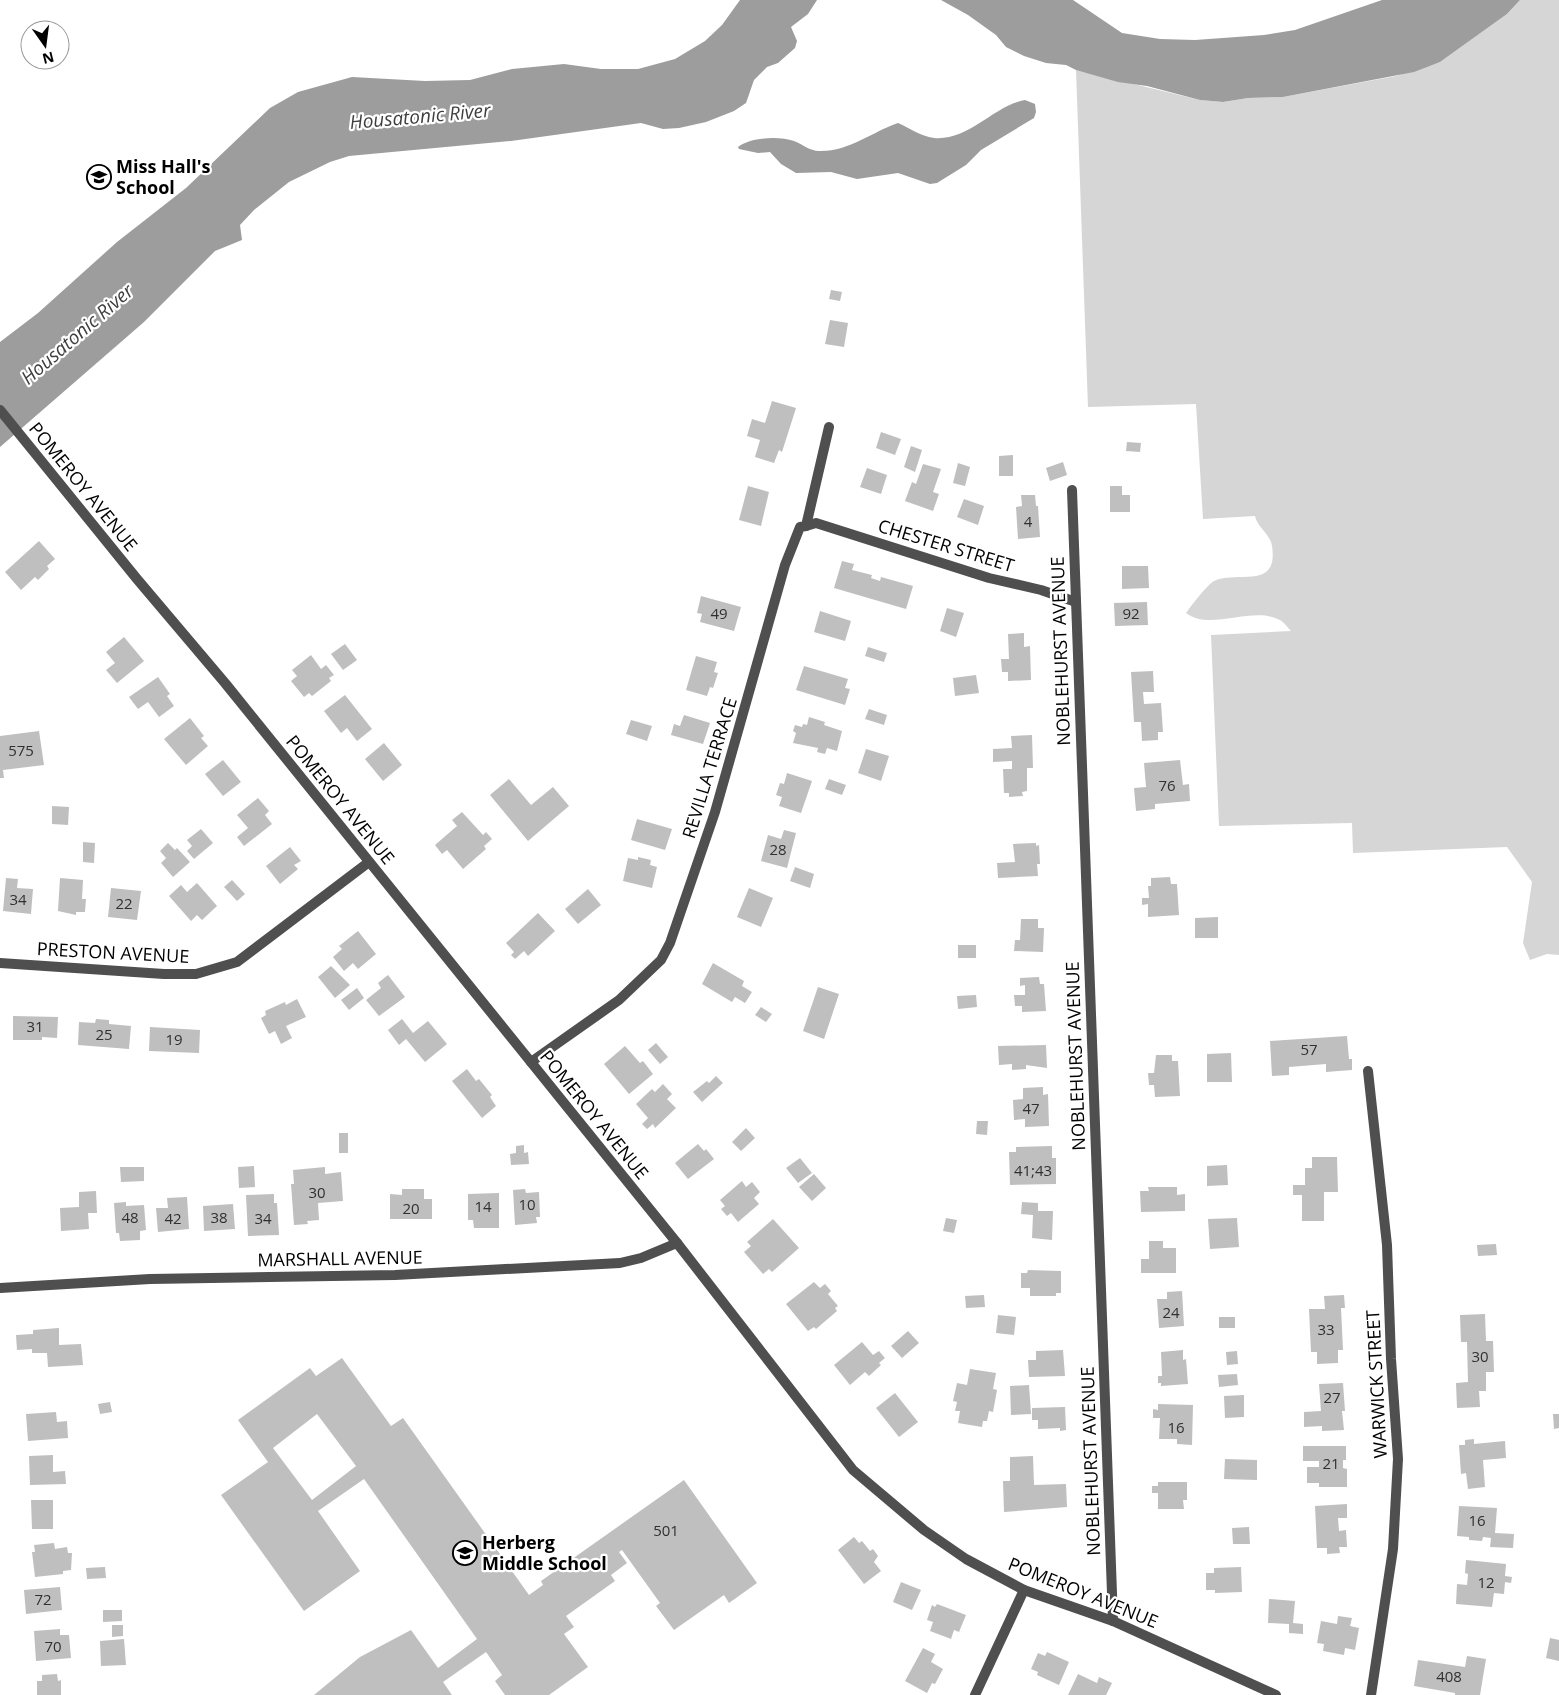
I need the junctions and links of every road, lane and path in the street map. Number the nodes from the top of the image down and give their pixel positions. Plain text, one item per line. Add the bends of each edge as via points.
1 (0, 410) edge
2 (829, 426) dead end
3 (1072, 490) dead end
4 (806, 526) junction
5 (1076, 602) junction
6 (369, 862) junction
7 (0, 963) edge
8 (531, 1062) junction
9 (1368, 1071) dead end
10 (677, 1244) junction
11 (0, 1288) edge
12 (1024, 1590) junction
13 (1113, 1621) junction
14 (975, 1695) edge
15 (1276, 1695) edge
16 (1371, 1695) edge

1 - 6 street, POMEROY AVENUE
2 - 4 street, REVILLA TERRACE
3 - 5 street, NOBLEHURST AVENUE
4 - 5 street, CHESTER STREET via 816,523
4 - 8 street, REVILLA TERRACE via 800,527 785,565 715,812 670,943 661,960 619,1000
5 - 13 street, NOBLEHURST AVENUE
6 - 7 street, PRESTON AVENUE via 237,962 218,969 196,974 164,974
6 - 8 street, POMEROY AVENUE
8 - 10 street, POMEROY AVENUE
9 - 16 street, WARWICK STREET via 1387,1245 1398,1459 1393,1550
10 - 11 street, MARSHALL AVENUE via 641,1258 613,1263 394,1275 150,1279
10 - 12 street, POMEROY AVENUE via 853,1470 924,1530 966,1559
12 - 13 street, POMEROY AVENUE
12 - 14 street
13 - 15 street, POMEROY AVENUE

